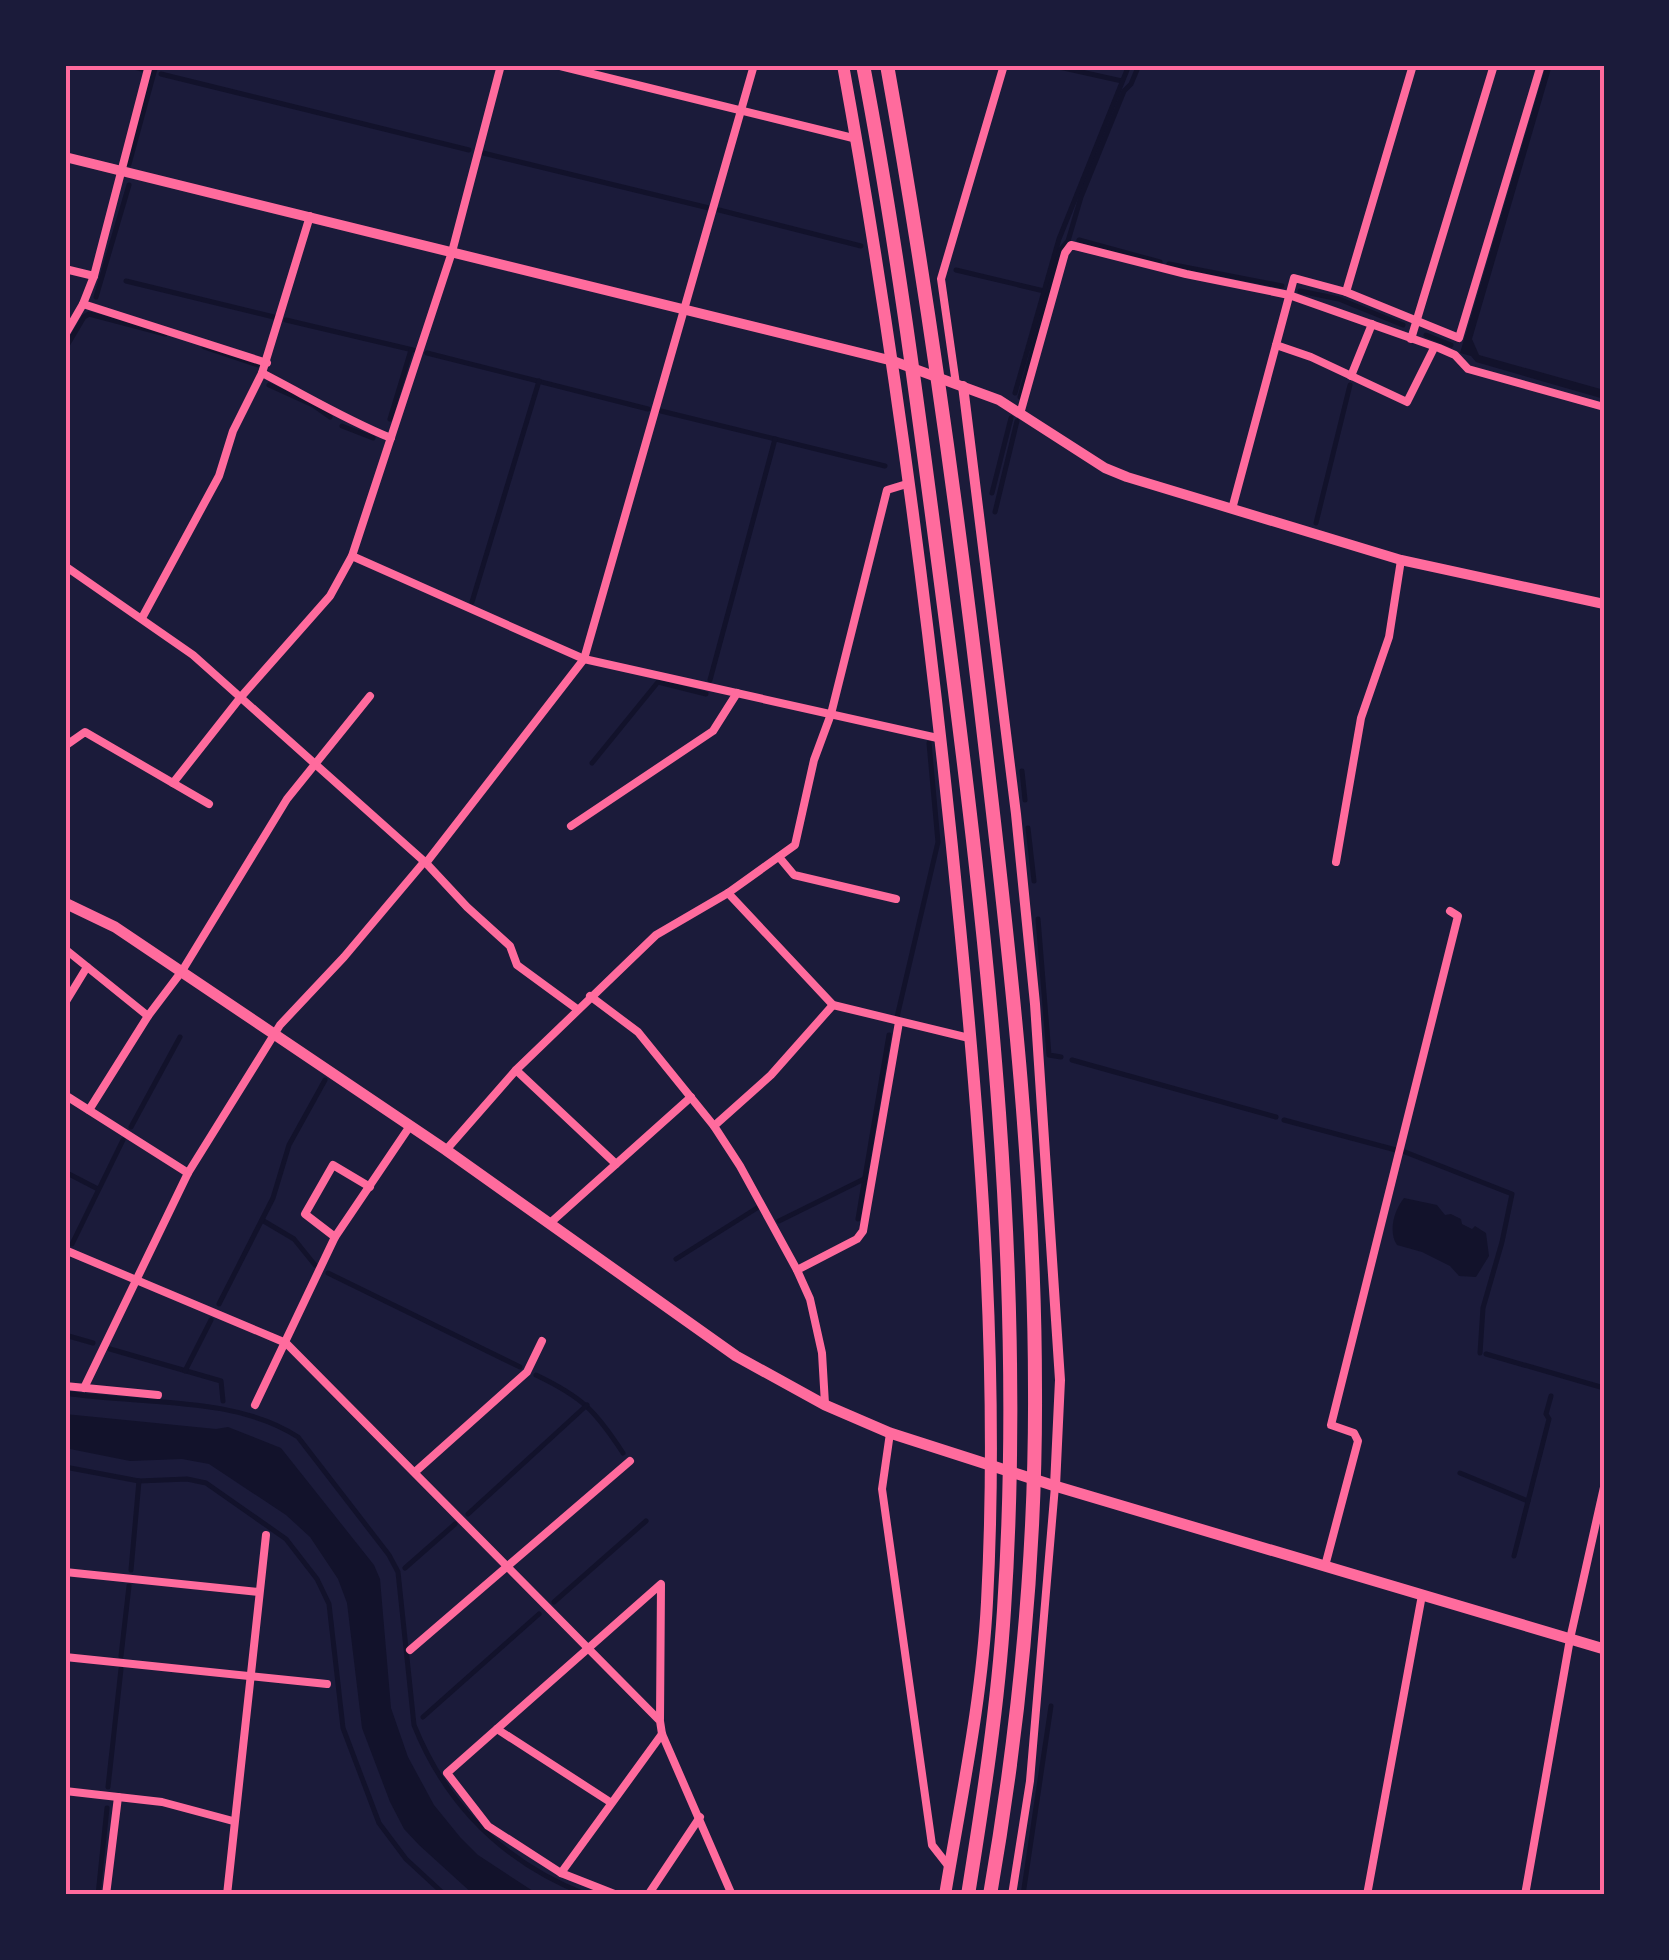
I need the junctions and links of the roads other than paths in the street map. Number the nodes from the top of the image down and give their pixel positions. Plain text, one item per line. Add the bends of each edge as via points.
1 (149, 65) edge
2 (500, 65) edge
3 (556, 65) edge
4 (754, 65) edge
5 (843, 65) edge
6 (863, 65) edge
7 (887, 65) edge
8 (1004, 65) edge
9 (1413, 65) edge
10 (1494, 65) edge
11 (1541, 65) edge
12 (741, 110) junction
13 (856, 139) junction
14 (65, 158) edge
15 (121, 172) junction
16 (310, 216) junction
17 (452, 252) junction
18 (65, 269) edge
19 (94, 276) junction
20 (1346, 292) junction
21 (1290, 295) junction
22 (83, 304) junction
23 (685, 309) junction
24 (1416, 321) junction
25 (1372, 324) junction
26 (65, 334) edge
27 (1459, 338) junction
28 (1411, 339) junction
29 (1276, 345) junction
30 (1434, 348) junction
31 (1455, 355) junction
32 (893, 361) junction
33 (267, 362) junction
34 (262, 373) junction
35 (1351, 376) junction
36 (960, 385) junction
37 (1604, 407) edge
38 (1020, 414) junction
39 (391, 438) junction
40 (910, 483) junction
41 (1232, 509) junction
42 (352, 556) junction
43 (1401, 560) junction
44 (65, 566) edge
45 (1604, 604) edge
46 (142, 618) junction
47 (584, 658) junction
48 (736, 693) junction
49 (370, 696) dead end
50 (240, 698) junction
51 (831, 714) junction
52 (943, 740) junction
53 (65, 746) edge
54 (315, 764) junction
55 (173, 783) junction
56 (209, 804) dead end
57 (571, 826) dead end
58 (778, 857) junction
59 (425, 862) junction
60 (1336, 862) dead end
61 (728, 894) junction
62 (896, 899) dead end
63 (65, 903) edge
64 (1450, 911) dead end
65 (65, 949) edge
66 (88, 967) junction
67 (182, 971) junction
68 (590, 996) junction
69 (65, 1003) edge
70 (833, 1005) junction
71 (577, 1009) junction
72 (148, 1016) junction
73 (899, 1022) junction
74 (274, 1034) junction
75 (972, 1038) junction
76 (516, 1070) junction
77 (65, 1094) edge
78 (691, 1097) junction
79 (89, 1110) junction
80 (410, 1126) junction
81 (714, 1126) junction
82 (446, 1150) junction
83 (616, 1164) junction
84 (188, 1172) junction
85 (370, 1186) junction
86 (549, 1224) junction
87 (335, 1237) junction
88 (65, 1250) edge
89 (798, 1270) junction
90 (137, 1278) junction
91 (542, 1341) dead end
92 (286, 1343) junction
93 (65, 1386) edge
94 (84, 1388) junction
95 (158, 1395) dead end
96 (255, 1405) dead end
97 (825, 1405) junction
98 (890, 1433) junction
99 (630, 1461) dead end
100 (990, 1466) junction
101 (414, 1472) junction
102 (1055, 1486) junction
103 (1604, 1487) edge
104 (266, 1534) dead end
105 (508, 1566) junction
106 (1325, 1566) junction
107 (65, 1572) edge
108 (260, 1592) junction
109 (1422, 1595) junction
110 (1570, 1639) junction
111 (590, 1649) junction
112 (1604, 1649) edge
113 (410, 1650) dead end
114 (65, 1657) edge
115 (251, 1677) junction
116 (327, 1684) dead end
117 (660, 1721) junction
118 (497, 1730) junction
119 (662, 1734) junction
120 (65, 1791) edge
121 (118, 1797) junction
122 (610, 1802) junction
123 (700, 1816) junction
124 (233, 1821) junction
125 (950, 1868) junction
126 (560, 1873) junction
127 (106, 1895) edge
128 (228, 1895) edge
129 (617, 1895) edge
130 (648, 1895) edge
131 (732, 1895) edge
132 (945, 1895) edge
133 (968, 1895) edge
134 (990, 1895) edge
135 (1012, 1895) edge
136 (1366, 1895) edge
137 (1525, 1895) edge

1 - 15 street
2 - 17 street
3 - 12 street
4 - 12 street
5 - 13 main road
6 - 133 highway via 916,388 957,704 1006,1237 1011,1387 1004,1612
7 - 134 highway via 966,584 1011,986 1030,1237 1036,1388 1028,1595
8 - 36 street via 941,279
9 - 20 street
10 - 24 street
11 - 27 street
12 - 13 street
12 - 23 street
13 - 32 main road
14 - 15 street
15 - 16 street
15 - 19 street
16 - 17 street
16 - 33 street
17 - 23 street
17 - 39 street
18 - 19 street
19 - 22 street
20 - 21 street via 1294,278
20 - 24 street
21 - 25 street
21 - 29 street
21 - 38 street via 1071,245
22 - 26 street
22 - 33 street
23 - 32 street
23 - 47 street
24 - 27 street
24 - 28 street
25 - 28 street
25 - 35 street
27 - 31 street
28 - 30 street
29 - 35 street
29 - 41 street
30 - 31 street
30 - 35 street via 1407,402
31 - 37 street via 1468,370
32 - 36 street
32 - 40 main road
33 - 34 street
34 - 39 street via 344,420
34 - 46 street via 219,476
36 - 38 street
36 - 102 street via 1035,1004 1060,1380
38 - 41 street via 1106,468
39 - 42 street
40 - 51 street via 886,490
40 - 52 main road
41 - 43 street
42 - 47 street
42 - 50 street via 330,596
43 - 45 street
43 - 60 street via 1389,637 1360,718
44 - 46 street
46 - 50 street
47 - 48 street
47 - 59 street
48 - 51 street
48 - 57 street via 712,732
49 - 54 street
50 - 54 street
50 - 55 street
51 - 52 street
51 - 58 street via 795,845
52 - 75 main road
53 - 55 street via 84,732
54 - 59 street
54 - 67 street
55 - 56 street
58 - 61 street
58 - 62 street via 794,875
59 - 71 street via 510,946 517,965
59 - 74 street
61 - 68 street via 656,935
61 - 70 street
63 - 67 main road via 115,926
64 - 106 street via 1458,916 1331,1425 1358,1441
65 - 66 street
66 - 69 street
66 - 72 street
67 - 72 street
67 - 74 main road
68 - 71 street
68 - 78 street via 638,1032
70 - 73 street
70 - 81 street via 771,1076
71 - 76 street
72 - 79 street
73 - 75 street
73 - 89 street via 863,1231
74 - 80 main road
74 - 84 street
75 - 100 main road
76 - 82 street
76 - 83 street
77 - 79 street
78 - 81 street
78 - 83 street
79 - 84 street
80 - 82 main road
80 - 85 street
81 - 89 street
82 - 86 main road
83 - 86 street
84 - 90 street
85 - 87 street
85 - 87 street via 333,1165 305,1214
86 - 97 main road via 736,1356
87 - 92 street
88 - 90 street
89 - 97 street via 822,1352
90 - 92 street
90 - 94 street
91 - 101 street via 528,1372
92 - 96 street
92 - 101 street
93 - 94 street
94 - 95 street
97 - 98 main road
98 - 100 main road
98 - 125 street via 882,1490 932,1845
99 - 105 street
100 - 102 main road
100 - 125 main road via 987,1604
101 - 105 street
102 - 106 main road
102 - 135 street via 1030,1781
103 - 110 street
104 - 108 street
105 - 111 street
105 - 113 street
106 - 109 main road
107 - 108 street
108 - 115 street
109 - 110 main road
109 - 136 street
110 - 112 main road
110 - 137 street
111 - 117 street
111 - 117 street via 662,1584
111 - 118 street
114 - 115 street
115 - 116 street
115 - 124 street
117 - 119 street
118 - 122 street
118 - 126 street via 447,1773 488,1826
119 - 122 street
119 - 123 street
120 - 121 street
121 - 124 street
121 - 127 street
122 - 126 street
123 - 130 street
123 - 131 street
124 - 128 street
125 - 132 main road
126 - 129 street

